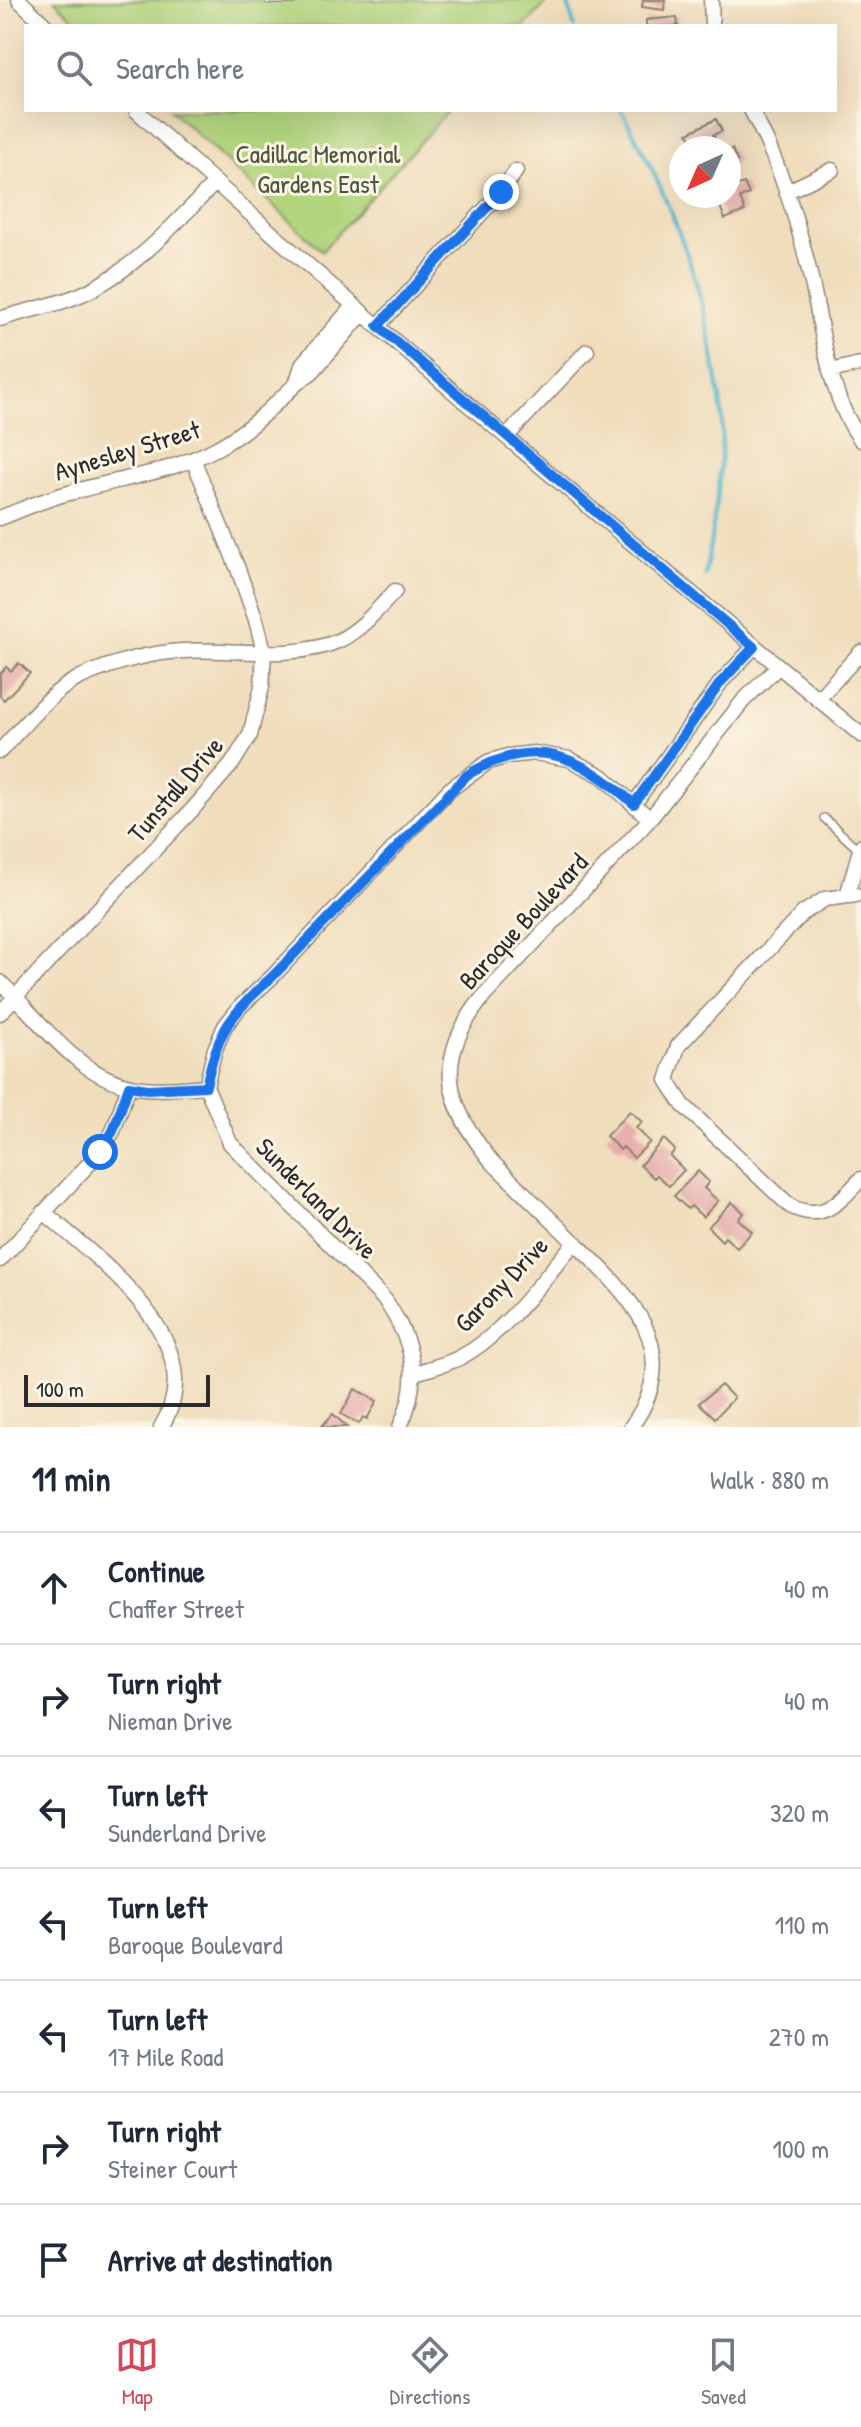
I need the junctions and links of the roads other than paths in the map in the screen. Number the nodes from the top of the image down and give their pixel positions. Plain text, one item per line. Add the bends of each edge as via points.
1 (19, 0) edge
2 (269, 0) edge
3 (293, 0) edge
4 (711, 0) edge
5 (44, 24) edge
6 (712, 24) edge
7 (138, 112) edge
8 (752, 112) edge
9 (832, 170) dead end
10 (516, 171) dead end
11 (215, 183) junction
12 (786, 192) junction
13 (358, 309) junction
14 (0, 319) edge
15 (378, 326) junction
16 (587, 351) dead end
17 (861, 364) edge
18 (830, 371) junction
19 (507, 436) junction
20 (861, 440) edge
21 (193, 459) junction
22 (0, 518) edge
23 (395, 591) dead end
24 (754, 647) junction
25 (264, 651) junction
26 (861, 652) edge
27 (778, 667) junction
28 (818, 699) junction
29 (861, 735) edge
30 (0, 751) edge
31 (634, 804) junction
32 (824, 818) dead end
33 (650, 819) junction
34 (860, 849) edge
35 (861, 878) edge
36 (855, 897) edge
37 (0, 982) edge
38 (16, 997) junction
39 (0, 1013) edge
40 (129, 1086) junction
41 (206, 1086) junction
42 (861, 1179) edge
43 (44, 1212) junction
44 (575, 1242) junction
45 (0, 1260) edge
46 (414, 1373) junction
47 (161, 1427) edge
48 (400, 1427) edge
49 (631, 1427) edge

1 - 5 street
2 - 3 lane
4 - 6 street
7 - 11 street
8 - 12 street
9 - 12 street
10 - 15 street
11 - 13 street
11 - 14 street via 117,275 92,290
12 - 18 street
13 - 15 street
13 - 21 street, Aynesley Street via 313,371 254,423
15 - 19 street
16 - 19 street
17 - 18 street
18 - 20 street via 840,406
19 - 24 street
21 - 22 street, Aynesley Street via 70,492
21 - 25 street, Tunstall Drive via 238,569
23 - 25 street via 342,639 323,646
24 - 27 street
24 - 31 street via 721,682
25 - 30 street via 182,651 111,665 64,688
25 - 38 street, Tunstall Drive via 258,711 232,764
26 - 28 street
27 - 28 street
27 - 33 street, Baroque Boulevard via 743,701
28 - 29 street
31 - 33 street
31 - 41 street via 602,776 552,755 508,756 467,775 240,1007 218,1039
32 - 34 lane
33 - 44 street, Baroque Boulevard via 484,996 460,1032 453,1056 453,1096 466,1129 493,1163
34 - 36 street
35 - 36 street
36 - 42 street via 825,899 803,913 678,1046 667,1080 683,1105 780,1199 801,1212 813,1214 838,1202
37 - 38 street
38 - 39 street, Tunstall Drive
38 - 40 street via 79,1061
40 - 41 street
40 - 43 street via 107,1142
41 - 46 street, Sunderland Drive via 237,1153 385,1300 406,1335
43 - 45 street
43 - 47 street via 119,1279 158,1325 176,1379
44 - 46 street, Garony Drive via 482,1343 450,1362
44 - 49 street, Baroque Boulevard via 627,1294 647,1329 652,1379
46 - 48 street, Sunderland Drive

